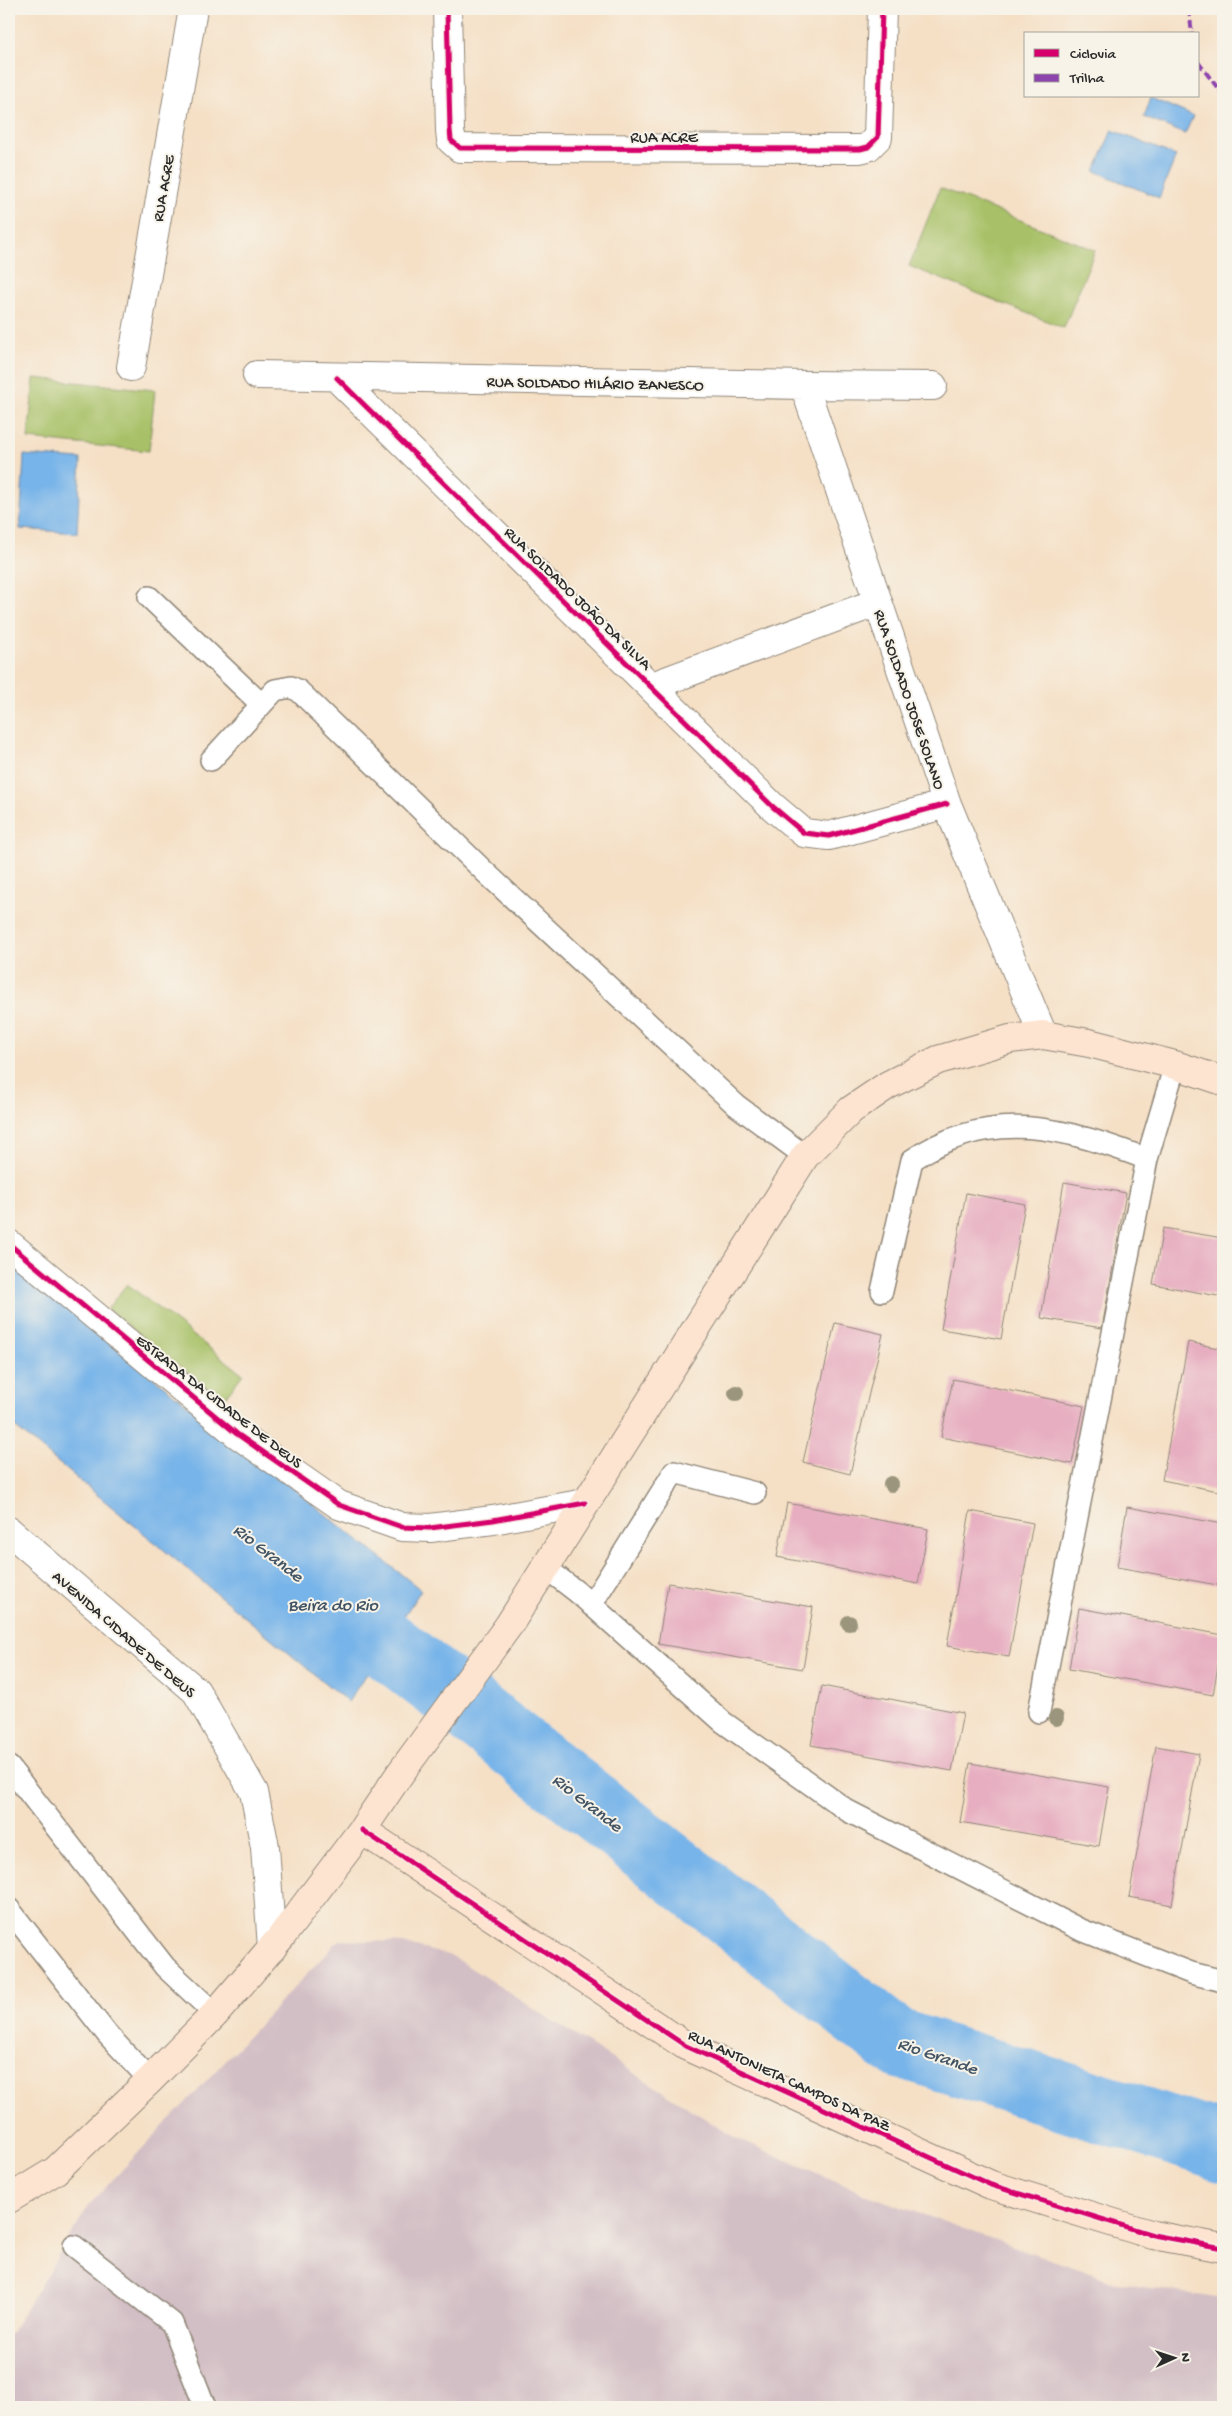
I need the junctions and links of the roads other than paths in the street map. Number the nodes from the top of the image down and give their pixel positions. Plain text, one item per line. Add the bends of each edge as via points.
1 (193, 9) edge
2 (446, 9) edge
3 (882, 9) edge
4 (131, 367) dead end
5 (257, 374) dead end
6 (338, 378) junction
7 (804, 386) junction
8 (933, 386) dead end
9 (149, 596) dead end
10 (878, 602) junction
11 (652, 686) junction
12 (261, 704) junction
13 (211, 760) dead end
14 (947, 804) junction
15 (1043, 1035) junction
16 (1175, 1064) junction
17 (1223, 1081) edge
18 (805, 1156) junction
19 (1148, 1159) junction
20 (9, 1244) edge
21 (882, 1290) dead end
22 (755, 1494) dead end
23 (586, 1504) junction
24 (9, 1531) edge
25 (546, 1568) junction
26 (584, 1598) junction
27 (1039, 1712) dead end
28 (9, 1767) edge
29 (369, 1820) junction
30 (9, 1909) edge
31 (272, 1948) junction
32 (1223, 1981) edge
33 (215, 2014) junction
34 (150, 2080) junction
35 (9, 2199) edge
36 (74, 2246) dead end
37 (1223, 2248) edge
38 (205, 2407) edge

1 - 4 street, RUA ACRE
2 - 3 street, RUA ACRE via 451,140 460,148 860,149 868,147 878,136
5 - 6 street, RUA SOLDADO HILÁRIO ZANESCO
6 - 7 street, RUA SOLDADO HILÁRIO ZANESCO
6 - 11 street, RUA SOLDADO JOÃO DA SILVA
7 - 8 street, RUA SOLDADO HILÁRIO ZANESCO
7 - 10 street, RUA SOLDADO JOSE SOLANO
9 - 12 lane
10 - 11 street
10 - 14 street, RUA SOLDADO JOSE SOLANO
11 - 14 street, RUA SOLDADO JOÃO DA SILVA via 772,806 804,833 829,836
12 - 13 lane
12 - 18 lane via 275,690 291,687 299,691 478,865 736,1105
14 - 15 street, RUA SOLDADO JOSE SOLANO
15 - 16 main road
15 - 18 main road via 1010,1039 938,1060 896,1080 851,1110
16 - 17 main road
16 - 19 lane
18 - 23 main road
19 - 21 lane via 1101,1141 1023,1126 979,1130 934,1145 912,1160
19 - 27 lane
20 - 23 street, ESTRADA DA CIDADE DE DEUS via 237,1434 339,1506 402,1527 430,1528
22 - 26 lane via 674,1472
23 - 25 main road
24 - 31 street, AVENIDA CIDADE DE DEUS via 196,1692 254,1792 264,1847
25 - 26 lane
25 - 29 main road
26 - 32 lane via 723,1722 848,1810 1079,1929 1191,1973
28 - 33 lane via 166,1967
29 - 31 main road
29 - 37 main road, RUA ANTONIETA CAMPOS DA PAZ via 686,2046 990,2185 1153,2235
30 - 34 lane via 107,2034
31 - 33 main road
33 - 34 main road
34 - 35 main road via 55,2171
36 - 38 lane via 172,2324

